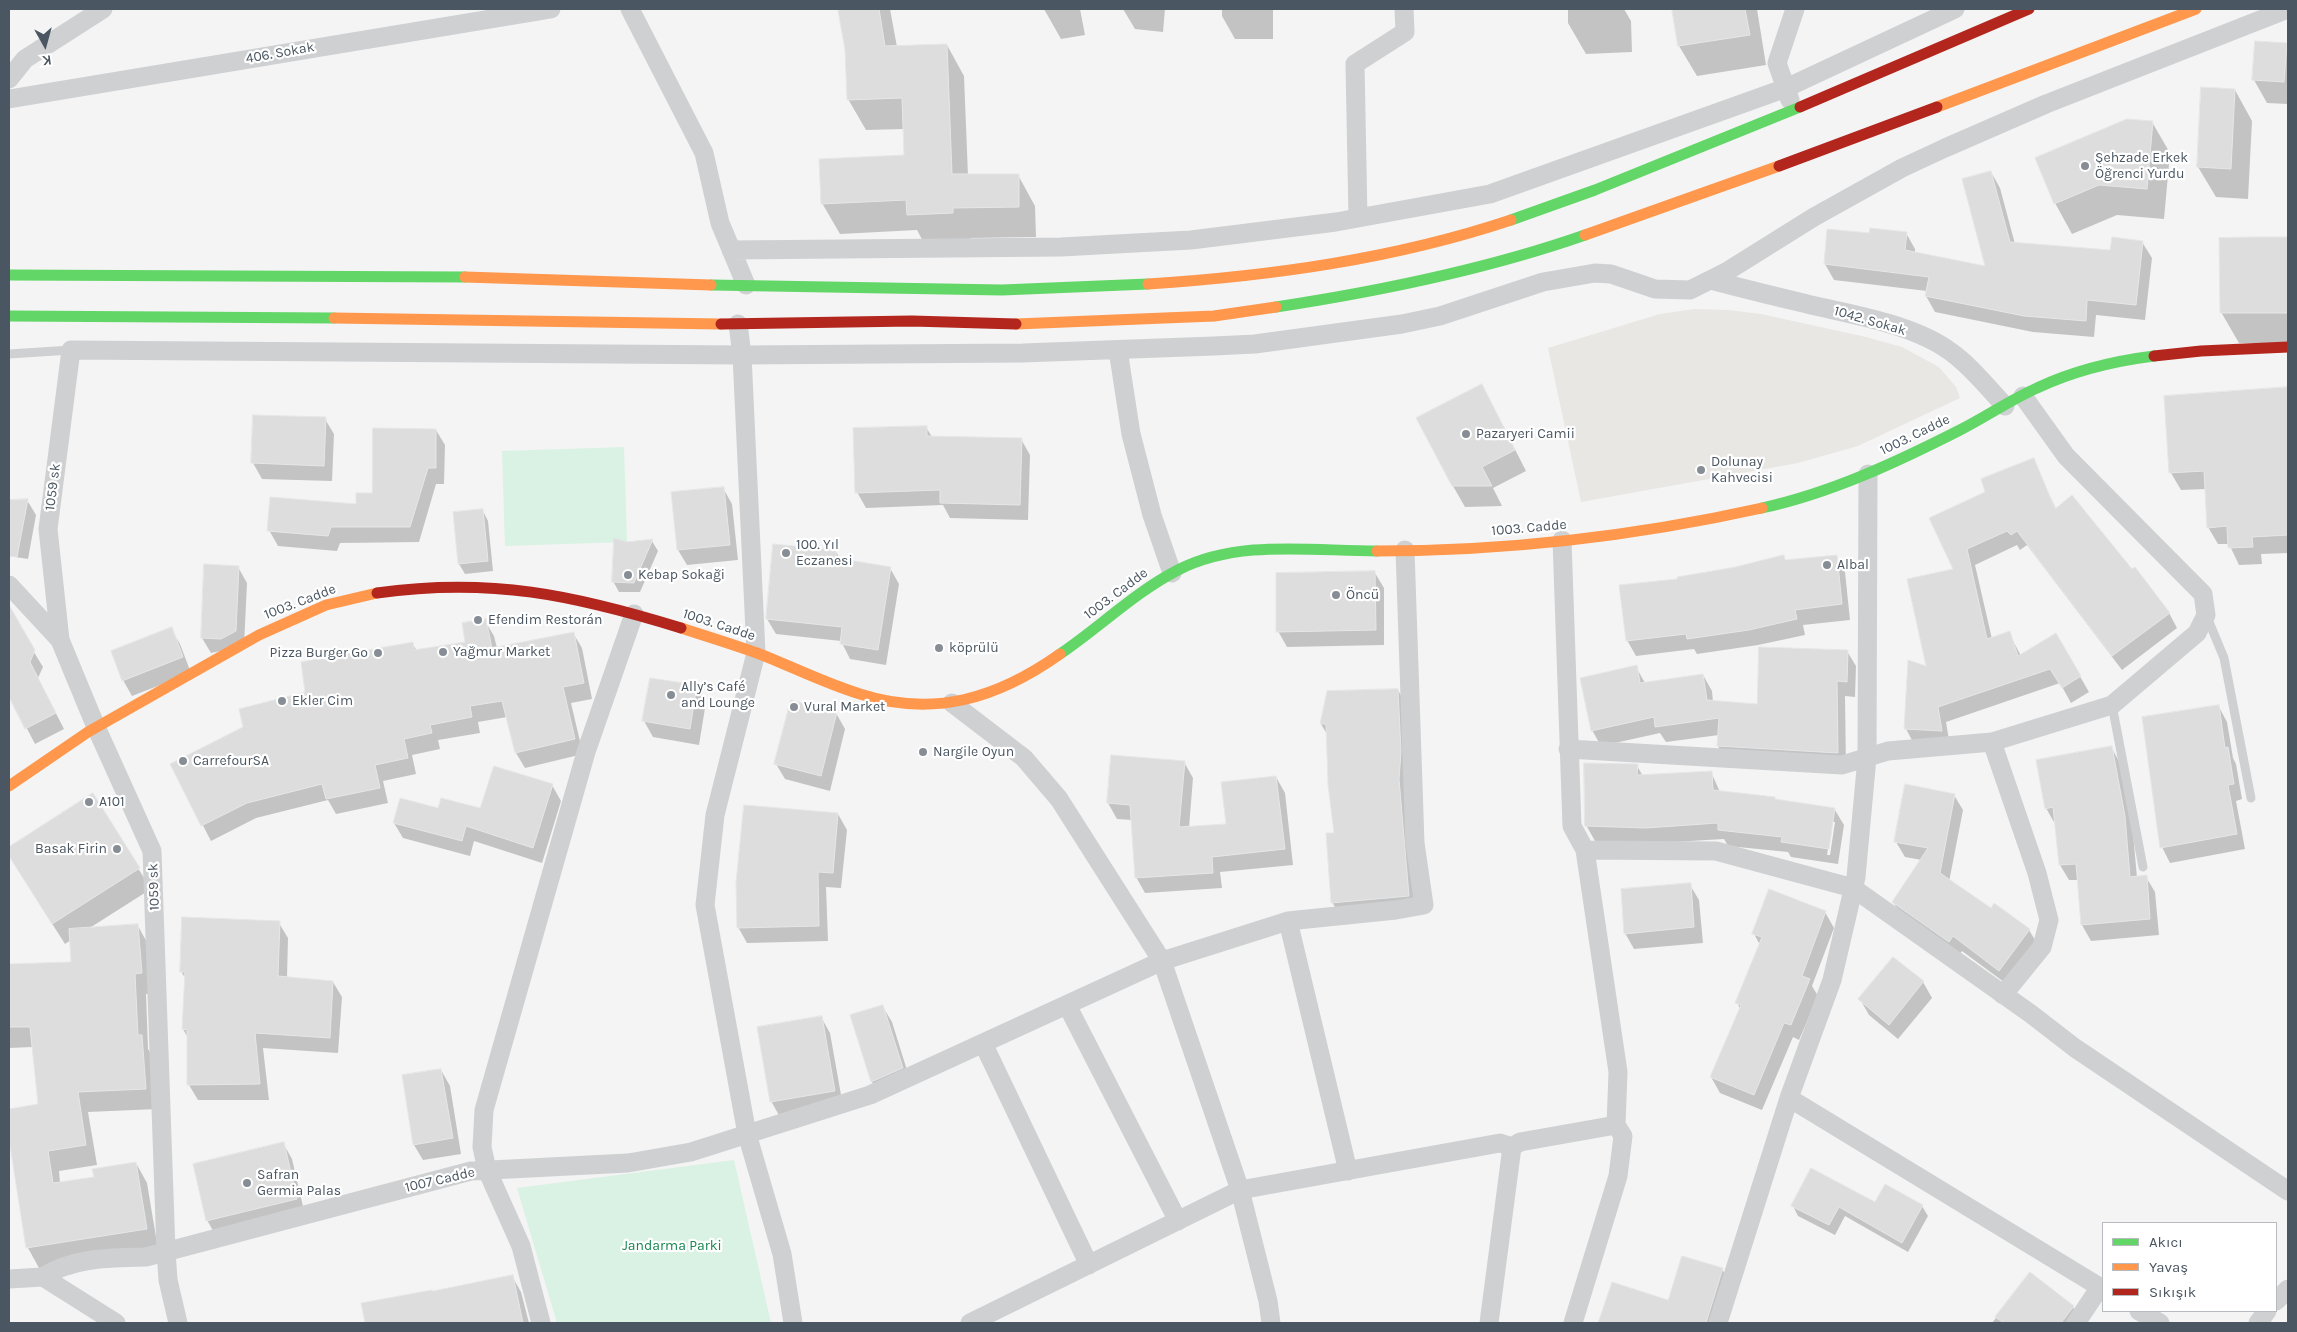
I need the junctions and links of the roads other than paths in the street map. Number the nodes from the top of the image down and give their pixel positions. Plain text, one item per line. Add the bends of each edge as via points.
1 (103, 9) edge
2 (551, 9) edge
3 (630, 9) edge
4 (1404, 9) edge
5 (1794, 9) edge
6 (1955, 9) edge
7 (2029, 9) edge
8 (2196, 9) edge
9 (2288, 10) edge
10 (9, 79) edge
11 (1786, 88) junction
12 (9, 99) edge
13 (1793, 110) junction
14 (1358, 218) junction
15 (731, 250) junction
16 (9, 275) edge
17 (1711, 280) junction
18 (746, 285) junction
19 (9, 316) edge
20 (738, 324) junction
21 (2288, 347) edge
22 (71, 350) junction
23 (1118, 350) junction
24 (9, 354) edge
25 (742, 355) junction
26 (2023, 396) junction
27 (2005, 406) junction
28 (1868, 474) junction
29 (1562, 540) junction
30 (1405, 550) junction
31 (1172, 573) junction
32 (9, 585) edge
33 (634, 614) junction
34 (2206, 615) junction
35 (60, 640) junction
36 (756, 652) junction
37 (952, 703) junction
38 (2112, 705) junction
39 (96, 727) junction
40 (1992, 742) junction
41 (1568, 749) junction
42 (1867, 758) junction
43 (9, 786) edge
44 (2251, 798) dead end
45 (1585, 850) junction
46 (2143, 867) dead end
47 (1853, 888) junction
48 (1288, 921) junction
49 (1162, 961) junction
50 (2003, 994) junction
51 (1067, 1005) junction
52 (983, 1043) junction
53 (1789, 1098) junction
54 (1616, 1124) junction
55 (747, 1134) junction
56 (1512, 1147) junction
57 (488, 1170) junction
58 (1348, 1171) junction
59 (1240, 1190) junction
60 (2288, 1191) edge
61 (1178, 1221) junction
62 (166, 1251) junction
63 (1089, 1265) junction
64 (43, 1277) junction
65 (9, 1279) edge
66 (2102, 1288) edge
67 (2288, 1289) edge
68 (2277, 1300) edge
69 (2141, 1312) edge
70 (2266, 1312) edge
71 (116, 1323) edge
72 (178, 1323) edge
73 (541, 1323) edge
74 (793, 1323) edge
75 (970, 1323) edge
76 (1271, 1323) edge
77 (1489, 1323) edge
78 (1573, 1323) edge
79 (1718, 1323) edge
80 (2076, 1323) edge
81 (2160, 1323) edge
82 (2258, 1323) edge

1 - 10 street via 25,59
2 - 12 street, 406. Sokak
3 - 15 street via 704,153 720,224
4 - 14 street via 1405,32 1355,64
5 - 11 street via 1777,63
6 - 11 street
7 - 13 main road
8 - 20 main road via 1668,206 1546,249 1437,278 1335,298 1214,316 1043,323
9 - 17 street via 2046,104 1902,168
11 - 13 street
11 - 14 street via 1490,194
13 - 18 main road via 1543,211 1458,237 1373,257 1246,275 1147,284 987,290
14 - 15 street via 1190,240 1061,247
15 - 18 street
16 - 18 main road via 416,276
17 - 23 street via 1690,290 1674,291 1656,289 1611,274 1595,273 1543,282 1440,316 1402,324 1255,344
17 - 27 street, 1042. Sokak via 1848,314 1933,341 1951,351
19 - 20 main road
20 - 25 street
21 - 26 main road, 1003. Cadde via 2133,358 2051,381
22 - 24 lane
22 - 25 street
22 - 35 street, 1059 sk via 48,529
23 - 25 street
23 - 31 street via 1131,434 1152,515
25 - 36 street
26 - 27 main road, 1003. Cadde
26 - 34 street via 2066,456 2203,594
27 - 28 main road, 1003. Cadde
28 - 29 main road, 1003. Cadde via 1831,490 1739,514
28 - 42 street
29 - 30 main road, 1003. Cadde via 1514,546
29 - 41 street
30 - 31 main road, 1003. Cadde via 1228,554 1203,559
30 - 48 street, 1007 Cadde via 1415,843 1424,905
31 - 37 main road, 1003. Cadde via 1144,590 1042,668 1009,686
32 - 35 street
33 - 36 main road, 1003. Cadde
33 - 39 main road, 1003. Cadde via 516,589 466,587 362,596 326,605 276,626
33 - 57 street via 586,752 484,1110 482,1147
34 - 38 street via 2197,633
34 - 44 lane via 2224,658
35 - 39 street, 1059 sk
36 - 37 main road, 1003. Cadde via 856,693 901,705
36 - 55 street via 715,815 705,905
37 - 49 street via 1024,758 1059,799
38 - 40 street
38 - 46 lane
39 - 43 main road, 1003. Cadde
39 - 62 street, 1059 sk via 152,852
40 - 42 street via 1888,751
40 - 50 street via 2037,873 2049,920 2042,947
41 - 42 street via 1842,765
41 - 45 street via 1572,826
42 - 47 street
45 - 47 street via 1716,851
45 - 54 street via 1618,1072
47 - 50 street
47 - 53 street via 1832,980
48 - 49 street, 1007 Cadde
48 - 58 street
49 - 51 street, 1007 Cadde
49 - 59 street
50 - 60 street via 2075,1048
51 - 52 street, 1007 Cadde
51 - 61 street
52 - 55 street, 1007 Cadde via 870,1095
52 - 63 street
53 - 66 street
53 - 79 street
54 - 56 street via 1520,1142
54 - 78 street via 1623,1136 1618,1176
55 - 57 street, 1007 Cadde via 692,1152 628,1163
55 - 74 street via 782,1254
56 - 58 street via 1500,1143
56 - 77 street
57 - 62 street, 1007 Cadde via 472,1171
57 - 73 street via 521,1246
58 - 59 street
59 - 61 street
59 - 76 street
61 - 63 street
62 - 64 street, 1007 Cadde via 146,1257 93,1259 56,1268
62 - 72 street, 1059 sk via 168,1280
63 - 75 street
64 - 65 street
64 - 71 street
66 - 80 street
67 - 68 street
69 - 81 street
70 - 82 street

